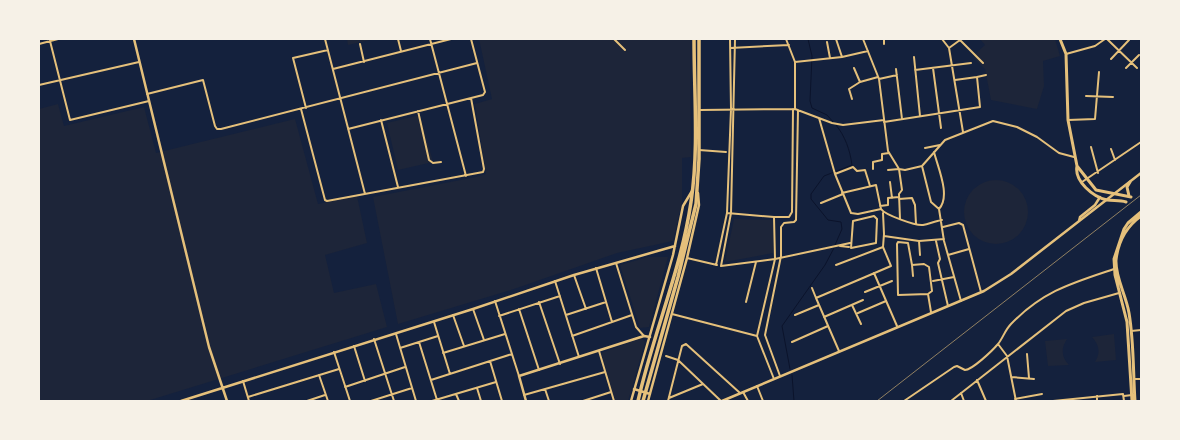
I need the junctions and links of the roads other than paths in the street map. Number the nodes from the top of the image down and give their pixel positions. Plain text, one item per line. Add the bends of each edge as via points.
1 (58, 39) edge
2 (134, 39) edge
3 (326, 39) edge
4 (398, 39) edge
5 (430, 39) edge
6 (451, 39) edge
7 (471, 39) edge
8 (614, 39) edge
9 (694, 39) edge
10 (698, 39) edge
11 (730, 39) edge
12 (735, 39) edge
13 (786, 39) edge
14 (836, 39) edge
15 (863, 39) edge
16 (884, 39) edge
17 (942, 39) edge
18 (1060, 39) edge
19 (1106, 39) edge
20 (960, 40) edge
21 (1130, 40) edge
22 (50, 41) junction
23 (826, 42) dead end
24 (39, 44) edge
25 (360, 44) dead end
26 (432, 44) junction
27 (884, 44) dead end
28 (789, 45) junction
29 (735, 47) junction
30 (730, 48) junction
31 (950, 48) junction
32 (328, 50) junction
33 (625, 50) dead end
34 (1119, 50) junction
35 (868, 51) junction
36 (401, 52) junction
37 (1066, 54) junction
38 (1139, 55) dead end
39 (914, 56) dead end
40 (842, 57) junction
41 (830, 58) junction
42 (1110, 59) dead end
43 (139, 62) junction
44 (364, 62) junction
45 (795, 62) junction
46 (1132, 62) junction
47 (477, 63) junction
48 (971, 63) dead end
49 (983, 63) dead end
50 (952, 65) junction
51 (854, 68) dead end
52 (896, 68) dead end
53 (933, 68) junction
54 (1126, 68) dead end
55 (1137, 68) dead end
56 (333, 69) junction
57 (915, 70) junction
58 (1099, 72) dead end
59 (440, 73) junction
60 (897, 75) junction
61 (986, 75) dead end
62 (977, 77) junction
63 (878, 78) junction
64 (60, 80) junction
65 (954, 80) junction
66 (860, 82) junction
67 (39, 85) edge
68 (147, 94) junction
69 (1086, 96) dead end
70 (1098, 97) junction
71 (1112, 97) dead end
72 (471, 98) junction
73 (340, 99) junction
74 (852, 99) dead end
75 (149, 101) junction
76 (449, 105) junction
77 (306, 108) junction
78 (301, 109) junction
79 (731, 109) junction
80 (735, 109) junction
81 (698, 110) junction
82 (795, 110) junction
83 (418, 111) junction
84 (959, 111) junction
85 (940, 114) junction
86 (920, 116) junction
87 (819, 118) junction
88 (902, 119) junction
89 (381, 120) junction
90 (1068, 120) junction
91 (884, 121) junction
92 (942, 128) dead end
93 (348, 129) junction
94 (963, 133) junction
95 (1141, 142) edge
96 (941, 145) junction
97 (1091, 147) dead end
98 (925, 148) dead end
99 (1112, 149) dead end
100 (699, 150) junction
101 (726, 152) dead end
102 (934, 152) junction
103 (889, 153) junction
104 (1074, 157) junction
105 (1115, 160) junction
106 (441, 162) dead end
107 (922, 166) junction
108 (1077, 166) junction
109 (873, 169) dead end
110 (899, 169) junction
111 (888, 170) dead end
112 (1098, 173) junction
113 (1141, 173) edge
114 (835, 174) junction
115 (466, 176) junction
116 (1086, 179) junction
117 (890, 182) dead end
118 (1082, 182) junction
119 (1130, 182) junction
120 (870, 186) junction
121 (398, 188) junction
122 (692, 190) junction
123 (698, 190) junction
124 (365, 194) junction
125 (843, 194) junction
126 (1114, 194) junction
127 (892, 196) junction
128 (899, 197) junction
129 (1100, 197) junction
130 (1106, 200) junction
131 (1126, 202) dead end
132 (822, 203) dead end
133 (881, 208) junction
134 (939, 209) junction
135 (1136, 211) dead end
136 (727, 213) junction
137 (732, 213) junction
138 (883, 213) junction
139 (1140, 213) edge
140 (774, 217) junction
141 (900, 219) junction
142 (942, 220) junction
143 (1079, 221) junction
144 (916, 224) junction
145 (943, 227) junction
146 (884, 236) junction
147 (944, 239) junction
148 (919, 241) junction
149 (936, 241) junction
150 (850, 243) junction
151 (675, 246) junction
152 (838, 246) junction
153 (850, 247) junction
154 (883, 247) junction
155 (970, 249) junction
156 (920, 255) dead end
157 (948, 255) junction
158 (781, 256) junction
159 (686, 258) junction
160 (775, 259) junction
161 (616, 262) junction
162 (756, 262) junction
163 (716, 265) junction
164 (836, 265) dead end
165 (912, 265) junction
166 (721, 266) junction
167 (596, 268) junction
168 (1114, 269) junction
169 (874, 273) junction
170 (574, 275) junction
171 (913, 276) dead end
172 (954, 277) junction
173 (942, 280) junction
174 (555, 281) junction
175 (892, 281) dead end
176 (933, 281) dead end
177 (880, 286) junction
178 (812, 288) dead end
179 (865, 292) dead end
180 (981, 292) junction
181 (1120, 293) junction
182 (928, 294) junction
183 (560, 296) junction
184 (816, 298) junction
185 (863, 300) dead end
186 (495, 301) junction
187 (886, 301) junction
188 (961, 301) junction
189 (539, 302) junction
190 (606, 302) junction
191 (746, 302) dead end
192 (819, 305) junction
193 (852, 305) junction
194 (948, 306) junction
195 (473, 309) junction
196 (519, 309) junction
197 (586, 309) junction
198 (931, 312) junction
199 (858, 313) dead end
200 (672, 314) junction
201 (453, 315) junction
202 (566, 315) junction
203 (632, 315) junction
204 (795, 315) dead end
205 (499, 316) junction
206 (824, 317) junction
207 (433, 321) junction
208 (612, 322) junction
209 (861, 324) dead end
210 (828, 326) junction
211 (897, 326) junction
212 (1141, 330) edge
213 (1131, 331) junction
214 (395, 333) junction
215 (505, 334) junction
216 (438, 336) junction
217 (572, 336) junction
218 (644, 336) junction
219 (757, 336) junction
220 (650, 337) junction
221 (374, 340) junction
222 (484, 340) junction
223 (419, 342) junction
224 (792, 342) dead end
225 (998, 344) junction
226 (354, 346) junction
227 (464, 346) junction
228 (400, 348) junction
229 (839, 351) junction
230 (334, 352) junction
231 (599, 352) junction
232 (443, 353) junction
233 (512, 354) junction
234 (1027, 354) dead end
235 (666, 356) dead end
236 (1007, 356) junction
237 (579, 357) junction
238 (678, 360) junction
239 (490, 361) junction
240 (560, 364) junction
241 (406, 367) junction
242 (339, 369) junction
243 (539, 370) junction
244 (606, 372) junction
245 (385, 374) junction
246 (450, 374) junction
247 (319, 375) junction
248 (519, 376) junction
249 (780, 376) junction
250 (1011, 377) junction
251 (1029, 378) junction
252 (774, 379) junction
253 (1034, 379) dead end
254 (1141, 379) edge
255 (431, 380) junction
256 (977, 380) junction
257 (1133, 380) junction
258 (243, 381) junction
259 (365, 381) junction
260 (496, 382) junction
261 (703, 384) junction
262 (757, 386) junction
263 (223, 388) junction
264 (345, 388) junction
265 (412, 388) junction
266 (477, 388) junction
267 (546, 389) junction
268 (634, 389) junction
269 (611, 392) junction
270 (961, 392) junction
271 (742, 393) junction
272 (392, 394) junction
273 (456, 394) junction
274 (650, 394) junction
275 (1042, 394) dead end
276 (326, 395) junction
277 (524, 395) junction
278 (1132, 395) junction
279 (1097, 396) junction
280 (1124, 396) junction
281 (248, 397) junction
282 (437, 400) junction
283 (669, 400) edge
284 (730, 400) edge
285 (1015, 400) edge
286 (1075, 400) edge
287 (181, 401) edge
288 (226, 401) edge
289 (249, 401) edge
290 (307, 401) edge
291 (328, 401) edge
292 (350, 401) edge
293 (372, 401) edge
294 (394, 401) edge
295 (416, 401) edge
296 (432, 401) edge
297 (459, 401) edge
298 (481, 401) edge
299 (502, 401) edge
300 (526, 401) edge
301 (549, 401) edge
302 (583, 401) edge
303 (614, 401) edge
304 (631, 401) edge
305 (638, 401) edge
306 (643, 401) edge
307 (648, 401) edge
308 (722, 401) edge
309 (748, 401) edge
310 (763, 401) edge
311 (904, 401) edge
312 (951, 401) edge
313 (964, 401) edge
314 (986, 401) edge
315 (1053, 401) edge
316 (1098, 401) edge
317 (1124, 401) edge
318 (1134, 401) edge

1 - 22 street
2 - 43 street
3 - 32 street
4 - 36 street
5 - 26 street
6 - 26 street
7 - 47 street
8 - 33 street
9 - 122 main road
10 - 81 main road
11 - 30 street
12 - 29 street
13 - 28 street
14 - 40 street
15 - 35 street
16 - 27 street
17 - 31 street
18 - 37 main road
19 - 34 street
19 - 37 street via 1095,46
20 - 31 street
20 - 49 street
21 - 34 street
22 - 24 street
22 - 64 street
23 - 41 street
25 - 44 street
26 - 36 street
26 - 59 street
28 - 29 street
28 - 45 street
29 - 30 street
29 - 80 street
30 - 79 street
31 - 50 street
32 - 56 street
32 - 77 street via 293,58
34 - 42 street
34 - 46 street
35 - 40 street
35 - 63 street
36 - 44 street
37 - 90 main road
38 - 46 street
39 - 57 street
40 - 41 street
41 - 45 street
43 - 64 street
43 - 68 street
44 - 56 street
45 - 82 street
46 - 54 street
46 - 55 street
47 - 59 street
47 - 72 street via 485,92
48 - 50 street
50 - 53 street
50 - 65 street
51 - 66 street
52 - 60 street
53 - 57 street
53 - 85 street
56 - 73 street
57 - 86 street
58 - 70 street
59 - 73 street
59 - 76 street
60 - 63 street
60 - 88 street
61 - 62 street
62 - 65 street
62 - 84 street via 980,107
63 - 66 street
63 - 91 street
64 - 67 street
64 - 75 street via 70,120
65 - 84 street
66 - 74 street via 848,90
68 - 75 street
68 - 78 street via 203,80 215,126 221,130
69 - 70 street
70 - 71 street
70 - 90 street via 1096,119
72 - 76 street
72 - 115 street via 484,169 483,172
73 - 77 street
73 - 93 street
75 - 263 street via 209,346
76 - 83 street
76 - 115 street
77 - 78 street
78 - 124 street via 326,201
79 - 80 street
79 - 81 street
79 - 136 street
80 - 82 street
80 - 137 street
81 - 100 main road
82 - 87 street
82 - 140 street via 792,212 789,217
82 - 158 street via 796,220 784,223 782,227
83 - 89 street
83 - 106 street via 429,160 433,163
84 - 85 street
84 - 94 street
85 - 86 street
85 - 92 street
86 - 88 street
87 - 91 street via 848,125
87 - 114 street
88 - 91 street
89 - 93 street
89 - 121 street
90 - 104 main road
91 - 103 street
93 - 124 street
94 - 96 street via 945,140
94 - 104 street via 993,121 1016,127 1037,137 1059,153
95 - 105 street
96 - 98 street
96 - 102 street
97 - 112 street
99 - 105 street
100 - 101 street
100 - 123 main road
102 - 107 street
102 - 134 street via 944,191 943,205
103 - 109 street via 882,154 882,160 873,162
103 - 110 street
104 - 108 main road
105 - 112 street
107 - 110 street
107 - 134 street via 931,202
108 - 116 main road
108 - 118 main road via 1076,170
110 - 111 street
110 - 128 street via 902,190
112 - 116 street
113 - 119 street
114 - 120 street via 851,167 857,171 866,170
114 - 125 street
115 - 121 street
116 - 118 street
116 - 126 main road via 1096,190
117 - 127 street
118 - 129 main road via 1092,194
119 - 126 street
119 - 126 main road via 1127,187 1130,196
120 - 125 street
120 - 133 street via 877,186
121 - 124 street
122 - 151 street via 683,206
122 - 305 main road via 688,216
123 - 159 street via 699,205
123 - 306 main road
125 - 132 street
125 - 133 street via 851,213 858,214
126 - 130 street
127 - 128 street
127 - 133 street via 888,198 888,205
128 - 141 street
128 - 144 street via 912,198
129 - 130 main road
129 - 143 street
130 - 131 main road
130 - 143 street
133 - 138 street
134 - 142 street
135 - 139 main road
136 - 137 street
136 - 163 street
137 - 140 street
137 - 166 street
138 - 141 street
138 - 146 street
139 - 168 main road via 1122,232 1114,255
139 - 213 main road via 1125,232 1116,259
140 - 160 street
141 - 144 street
142 - 144 street via 924,225
142 - 145 street
143 - 180 street via 1011,274
145 - 147 street
145 - 155 street via 961,223
146 - 148 street
146 - 154 street
147 - 149 street
147 - 157 street
148 - 149 street
148 - 156 street
149 - 173 street
150 - 152 street
150 - 153 street
150 - 153 street via 853,220 876,217 876,243
151 - 161 street
151 - 220 street
152 - 153 street
152 - 158 street
154 - 164 street
154 - 169 street via 891,266
155 - 157 street
155 - 180 street
157 - 172 street
158 - 160 street
158 - 249 street via 765,335
159 - 163 street
159 - 200 street
160 - 162 street
160 - 219 street
161 - 167 street
161 - 203 street
162 - 166 street
162 - 191 street
163 - 166 street
165 - 171 street
165 - 182 street via 924,264 929,267 932,291
165 - 182 street via 909,244 898,242 898,295
167 - 170 street
167 - 190 street
168 - 181 main road
168 - 225 street via 1060,288 1040,299 1007,328
169 - 177 street
169 - 184 street
170 - 174 street
170 - 197 street
172 - 173 street
172 - 188 street
173 - 176 street
173 - 194 street
174 - 183 street
174 - 186 street
175 - 177 street
177 - 179 street
177 - 187 street
178 - 184 street
180 - 188 street
181 - 236 street via 1066,311
181 - 278 main road via 1127,322
182 - 198 street
183 - 189 street
183 - 202 street
184 - 192 street
185 - 193 street
186 - 195 street
186 - 205 street
187 - 199 street
187 - 211 street
188 - 194 street
189 - 196 street
189 - 240 street
190 - 197 street
190 - 208 street
192 - 204 street
192 - 206 street
193 - 206 street
193 - 209 street
194 - 198 street
195 - 201 street
195 - 222 street
196 - 205 street
196 - 243 street
197 - 202 street
198 - 211 street
200 - 219 street
200 - 274 street
201 - 207 street
201 - 227 street
202 - 217 street
203 - 208 street
203 - 218 street via 636,327
205 - 215 street
206 - 210 street
207 - 214 street
207 - 216 street
208 - 217 street
210 - 224 street
210 - 229 street
211 - 229 street
212 - 213 street
213 - 257 main road
214 - 221 street
214 - 228 street
215 - 222 street
215 - 233 street
216 - 223 street
216 - 232 street
217 - 237 street
218 - 220 street
218 - 231 street
219 - 252 street
220 - 268 street
221 - 226 street
221 - 245 street
222 - 227 street
223 - 228 street
223 - 255 street
225 - 236 street
225 - 311 street via 971,369 954,367
226 - 230 street
226 - 259 street
227 - 232 street
228 - 241 street
229 - 249 street
230 - 242 street
230 - 258 street
231 - 237 street
231 - 244 street
232 - 246 street
233 - 239 street
233 - 248 street
234 - 251 street
235 - 238 street
236 - 250 street
236 - 256 street
237 - 240 street
238 - 261 street
238 - 271 street via 682,346 688,344
238 - 283 street
239 - 246 street
239 - 260 street
240 - 243 street
241 - 245 street
241 - 265 street
242 - 247 street
242 - 264 street
243 - 248 street
244 - 267 street
244 - 269 street
245 - 259 street
245 - 272 street
246 - 255 street
247 - 276 street
247 - 281 street
248 - 277 street
249 - 252 street
250 - 251 street
250 - 285 street
251 - 253 street
252 - 262 street
254 - 257 street
255 - 282 street
256 - 270 street
256 - 314 street
257 - 318 main road
258 - 263 street
258 - 281 street
259 - 264 street
260 - 266 street
260 - 299 street
261 - 283 street
261 - 308 street
262 - 271 street
262 - 310 street
263 - 287 street
263 - 288 street
264 - 292 street
265 - 272 street
265 - 295 street
266 - 273 street
266 - 298 street
267 - 277 street
267 - 301 street
268 - 274 street
268 - 304 street
269 - 302 street
269 - 303 street
270 - 312 street
270 - 313 street
271 - 284 street
271 - 309 street
272 - 293 street
272 - 294 street
273 - 282 street
273 - 297 street
274 - 307 street
275 - 285 street
276 - 290 street
276 - 291 street
277 - 300 street
278 - 280 street
278 - 318 main road
279 - 280 street
279 - 286 street
279 - 316 street
280 - 317 street
281 - 289 street
282 - 296 street
284 - 308 street
286 - 315 street

